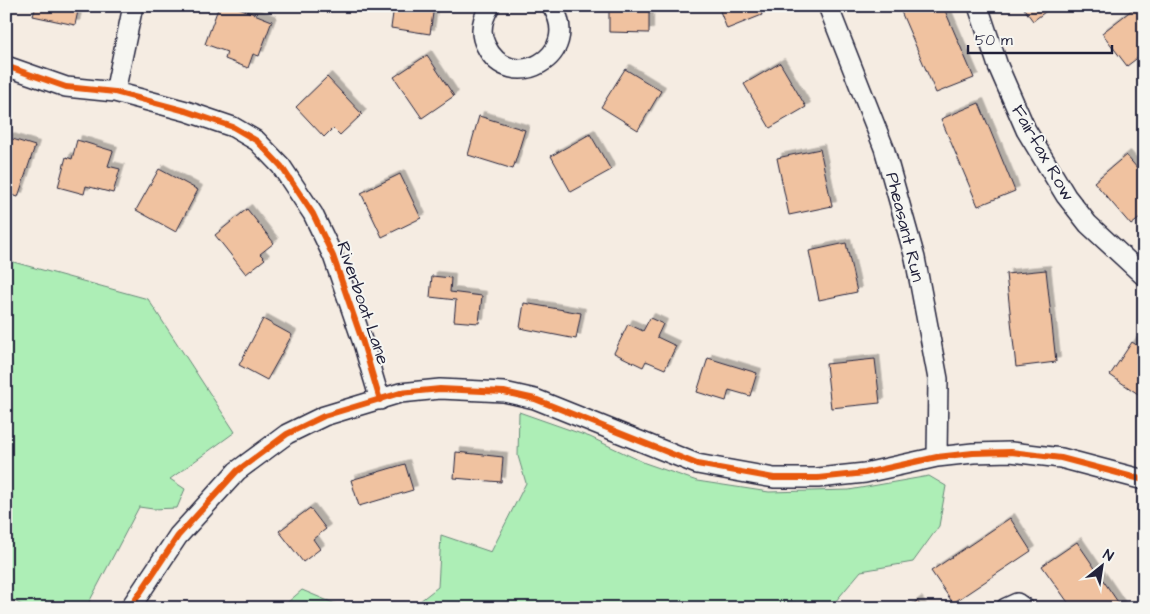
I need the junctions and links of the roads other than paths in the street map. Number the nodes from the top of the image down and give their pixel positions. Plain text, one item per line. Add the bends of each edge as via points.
1 (133, 6) edge
2 (490, 6) edge
3 (552, 6) edge
4 (828, 6) edge
5 (978, 6) edge
6 (6, 66) edge
7 (115, 92) junction
8 (1144, 276) edge
9 (380, 400) junction
10 (937, 457) junction
11 (1144, 480) edge
12 (130, 608) edge
13 (1006, 608) edge
14 (1024, 608) edge

1 - 7 street
2 - 3 street via 484,15 482,28 483,41 489,53 510,68 523,70 536,67 555,51 560,39 560,26
4 - 10 street, Pheasant Run via 884,148 915,258 938,379
5 - 8 street, Fairfax Row via 998,66 1026,130 1066,196 1088,224
6 - 7 street, Riverboat Lane via 66,87
7 - 9 street, Riverboat Lane via 186,111 233,128 257,142 281,166 313,214 333,256
9 - 10 street via 400,393 440,389 504,392 535,399 697,464 774,478 866,473
9 - 12 street via 324,416 287,434 237,471 178,536
10 - 11 street via 1011,452 1061,458
13 - 14 street via 1017,603

